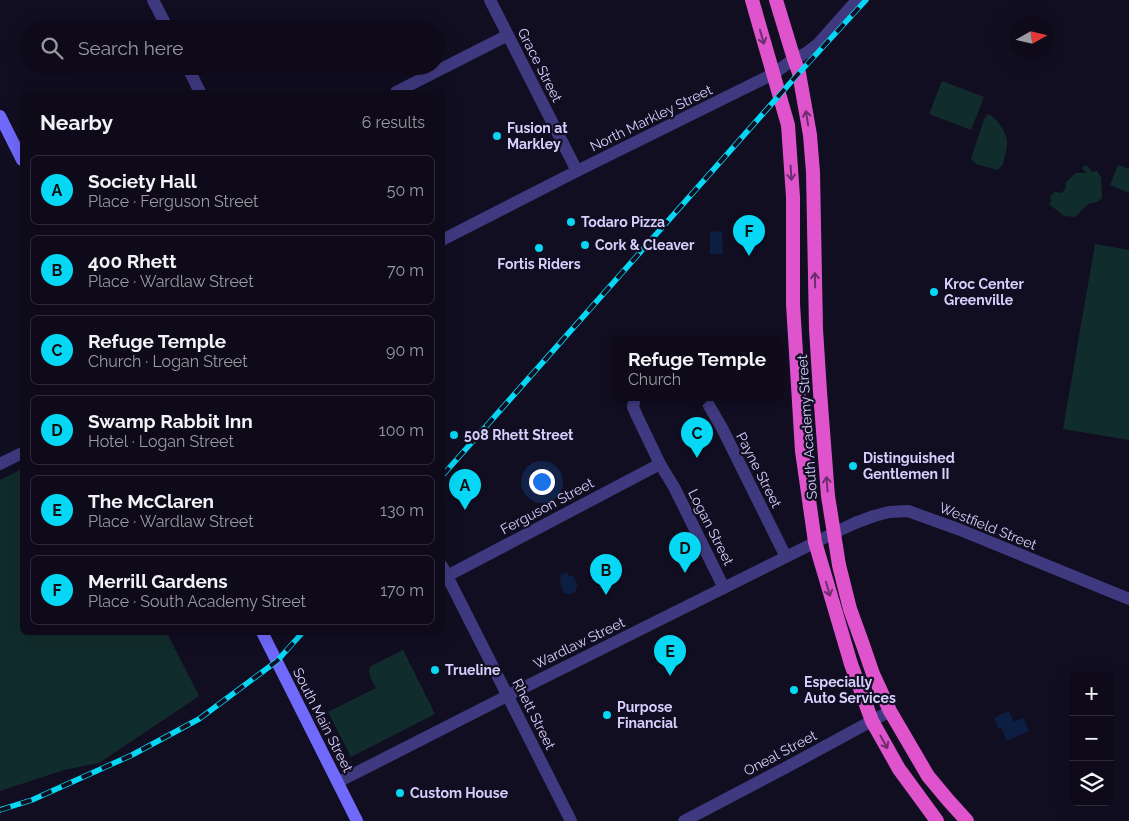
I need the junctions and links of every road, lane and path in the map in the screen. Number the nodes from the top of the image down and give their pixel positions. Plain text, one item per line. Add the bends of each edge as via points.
1 (153, 0) edge
2 (490, 0) edge
3 (752, 0) edge
4 (776, 0) edge
5 (857, 0) edge
6 (163, 20) edge
7 (508, 35) junction
8 (794, 59) junction
9 (445, 67) edge
10 (773, 74) junction
11 (192, 75) edge
12 (429, 75) edge
13 (199, 90) edge
14 (400, 90) edge
15 (1, 119) edge
16 (20, 156) edge
17 (577, 171) junction
18 (445, 238) edge
19 (634, 401) edge
20 (706, 401) edge
21 (20, 454) edge
22 (0, 464) edge
23 (660, 464) junction
24 (834, 533) junction
25 (815, 542) junction
26 (786, 557) junction
27 (445, 571) edge
28 (724, 588) junction
29 (1129, 599) edge
30 (264, 635) edge
31 (507, 696) junction
32 (890, 711) junction
33 (872, 721) junction
34 (338, 782) junction
35 (358, 821) edge
36 (571, 821) edge
37 (684, 821) edge
38 (937, 821) edge
39 (967, 821) edge

1 - 6 street
2 - 7 street, Grace Street
3 -> 10 highway, South Academy Street
4 - 8 highway, South Academy Street
5 - 8 street, North Markley Street via 818,44
7 - 9 street
7 - 17 street, Grace Street
8 - 10 street, North Markley Street
24 -> 8 highway, South Academy Street via 828,496 816,329 810,135 800,72
10 - 17 street, North Markley Street
10 -> 25 highway, South Academy Street via 788,125 793,197 793,304 802,452
11 - 13 street
12 - 14 street
15 - 16 main road
17 - 18 street, North Markley Street
19 - 23 street, Logan Street via 633,407
20 - 26 street, Payne Street
21 - 22 street
23 - 27 street, Ferguson Street
23 - 28 street, Logan Street
24 - 25 street, Wardlaw Street
24 - 29 street, Westfield Street via 874,516 908,511
24 - 32 highway, South Academy Street via 838,566 850,609
25 - 26 street, Wardlaw Street
25 -> 33 highway, South Academy Street via 851,664
26 - 28 street, Wardlaw Street
27 - 31 street, Rhett Street
28 - 31 street, Wardlaw Street
30 - 34 main road, South Main Street
31 - 34 street, Wardlaw Street
31 - 36 street, Rhett Street
32 - 33 street, Oneal Street
32 - 39 highway, South Academy Street via 928,776
33 - 37 street, Oneal Street
33 -> 38 highway, South Academy Street via 899,769
34 - 35 main road, South Main Street

